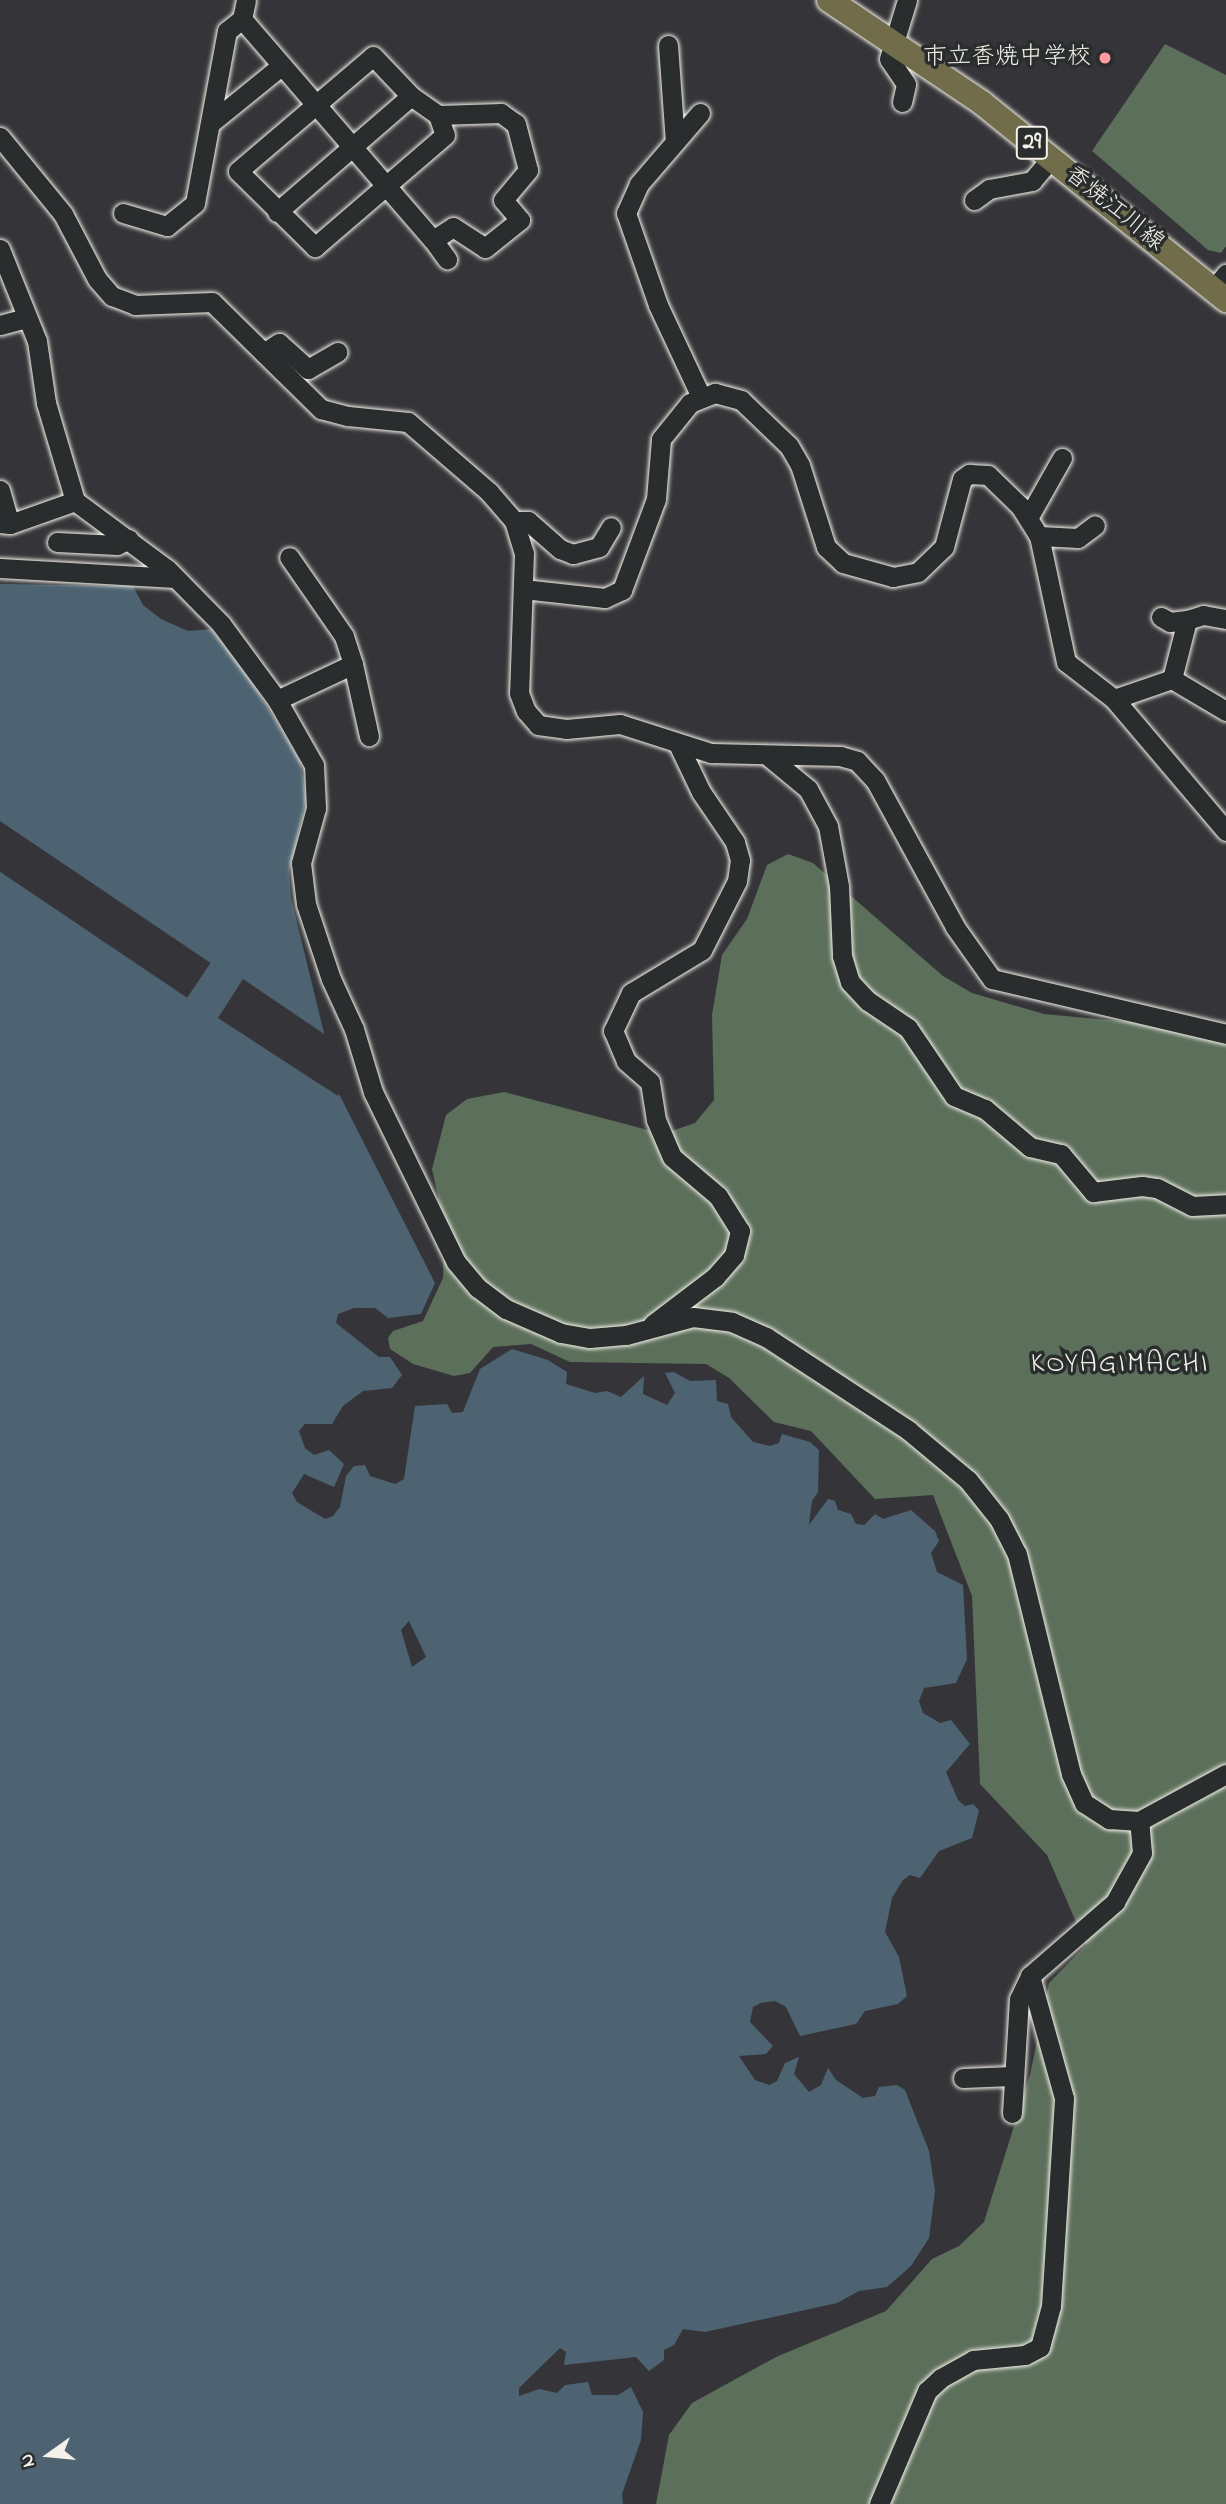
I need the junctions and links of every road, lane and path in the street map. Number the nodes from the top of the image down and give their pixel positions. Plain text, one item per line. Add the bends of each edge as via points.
1 (829, 0) edge
2 (907, 0) edge
3 (244, 9) edge
4 (894, 40) junction
5 (668, 45) dead end
6 (281, 66) junction
7 (411, 96) junction
8 (902, 102) dead end
9 (317, 105) junction
10 (700, 113) dead end
11 (438, 115) junction
12 (212, 122) junction
13 (0, 137) edge
14 (676, 142) junction
15 (352, 145) junction
16 (1051, 158) junction
17 (386, 186) junction
18 (974, 200) dead end
19 (277, 212) junction
20 (123, 214) dead end
21 (433, 240) junction
22 (0, 249) edge
23 (447, 259) dead end
24 (1222, 288) edge
25 (27, 318) junction
26 (0, 325) edge
27 (337, 352) dead end
28 (264, 353) junction
29 (701, 397) junction
30 (1062, 458) dead end
31 (0, 490) edge
32 (75, 501) junction
33 (57, 509) junction
34 (1028, 518) junction
35 (514, 521) junction
36 (5, 523) edge
37 (1095, 526) dead end
38 (611, 527) dead end
39 (1040, 536) junction
40 (129, 540) junction
41 (57, 542) junction
42 (289, 557) dead end
43 (0, 568) edge
44 (55, 571) junction
45 (175, 578) junction
46 (523, 589) junction
47 (1161, 617) dead end
48 (1226, 619) edge
49 (1188, 620) junction
50 (353, 664) junction
51 (1172, 678) junction
52 (1114, 699) junction
53 (277, 700) junction
54 (1226, 711) edge
55 (369, 736) dead end
56 (678, 744) junction
57 (768, 756) junction
58 (1226, 831) edge
59 (1226, 1034) edge
60 (1226, 1204) edge
61 (645, 1330) junction
62 (1226, 1774) edge
63 (1139, 1821) junction
64 (1030, 1976) junction
65 (1012, 2076) junction
66 (963, 2078) dead end
67 (1012, 2113) dead end
68 (879, 2504) edge

1 - 4 main road, 香焼江川線 / 29
2 - 4 street
3 - 6 street
3 - 12 street via 227,31
4 - 8 street via 890,59 906,84
4 - 16 main road, 香焼江川線 / 29
5 - 14 street
6 - 9 street
6 - 12 street
7 - 9 street via 373,56
7 - 11 street
7 - 15 street
9 - 15 street
9 - 19 street via 238,171
10 - 14 street
11 - 17 street via 445,135
11 - 21 street via 509,116 516,124 528,170 503,200 520,220 485,248 453,227
12 - 20 street via 195,203 167,226
13 - 28 street via 63,214 97,279 112,296 135,305 212,302
14 - 29 street via 639,184 628,204 626,225
15 - 17 street
15 - 19 street
16 - 18 street via 1032,181 989,189
16 - 24 main road, 香焼江川線 / 29
17 - 19 street via 315,247
17 - 21 street
21 - 23 street
22 - 25 street
25 - 26 street
25 - 32 street
27 - 28 street via 307,369 279,343
28 - 35 street via 321,409 348,416 391,417 421,430
29 - 34 street via 715,393 741,400 789,446 800,465 826,547 843,563 893,577 925,568 944,547 959,487 969,474 994,478
29 - 46 street via 677,414 658,445 656,499 622,590 605,598
30 - 34 street
31 - 36 street
32 - 33 street
32 - 40 street
33 - 36 street
33 - 41 street
34 - 39 street
35 - 38 street via 528,521 560,549 573,554 599,547
35 - 46 street via 524,553
37 - 39 street via 1077,538
39 - 52 street via 1066,662
40 - 41 street via 117,545
40 - 45 street
41 - 44 street
42 - 50 street via 344,636
43 - 44 street
44 - 45 street
45 - 53 street via 221,624
46 - 56 street via 519,693 532,719 545,727 566,729 628,725
47 - 49 street via 1170,622
48 - 49 street via 1203,615
49 - 51 street
50 - 53 street
50 - 55 street
51 - 52 street
51 - 54 street
52 - 58 street
53 - 61 street via 307,751 317,780 301,885 373,1092 434,1223 478,1288 530,1322 590,1338
56 - 57 street via 711,754
56 - 61 street via 701,792 735,842 740,860 737,880 702,950 631,993 613,1031 626,1061 650,1082 656,1120 672,1157 718,1196 740,1231 734,1255 715,1277
57 - 59 street via 840,756 863,765 889,803 969,951 992,979
57 - 60 street via 808,789 828,826 839,886 842,956 850,982 868,1002 908,1028 954,1096 985,1109 1030,1147 1060,1154 1093,1192 1142,1186 1157,1188 1192,1206
61 - 63 street via 693,1317 715,1318 766,1337 908,1430 968,1480 999,1519 1017,1554 1075,1788 1095,1813 1127,1823
62 - 63 street via 1193,1796
63 - 64 street via 1142,1853 1115,1902
64 - 65 street via 1019,1999
64 - 68 street via 1064,2098 1048,2324 1040,2347 1025,2355 957,2364 927,2391
65 - 66 street
65 - 67 street

